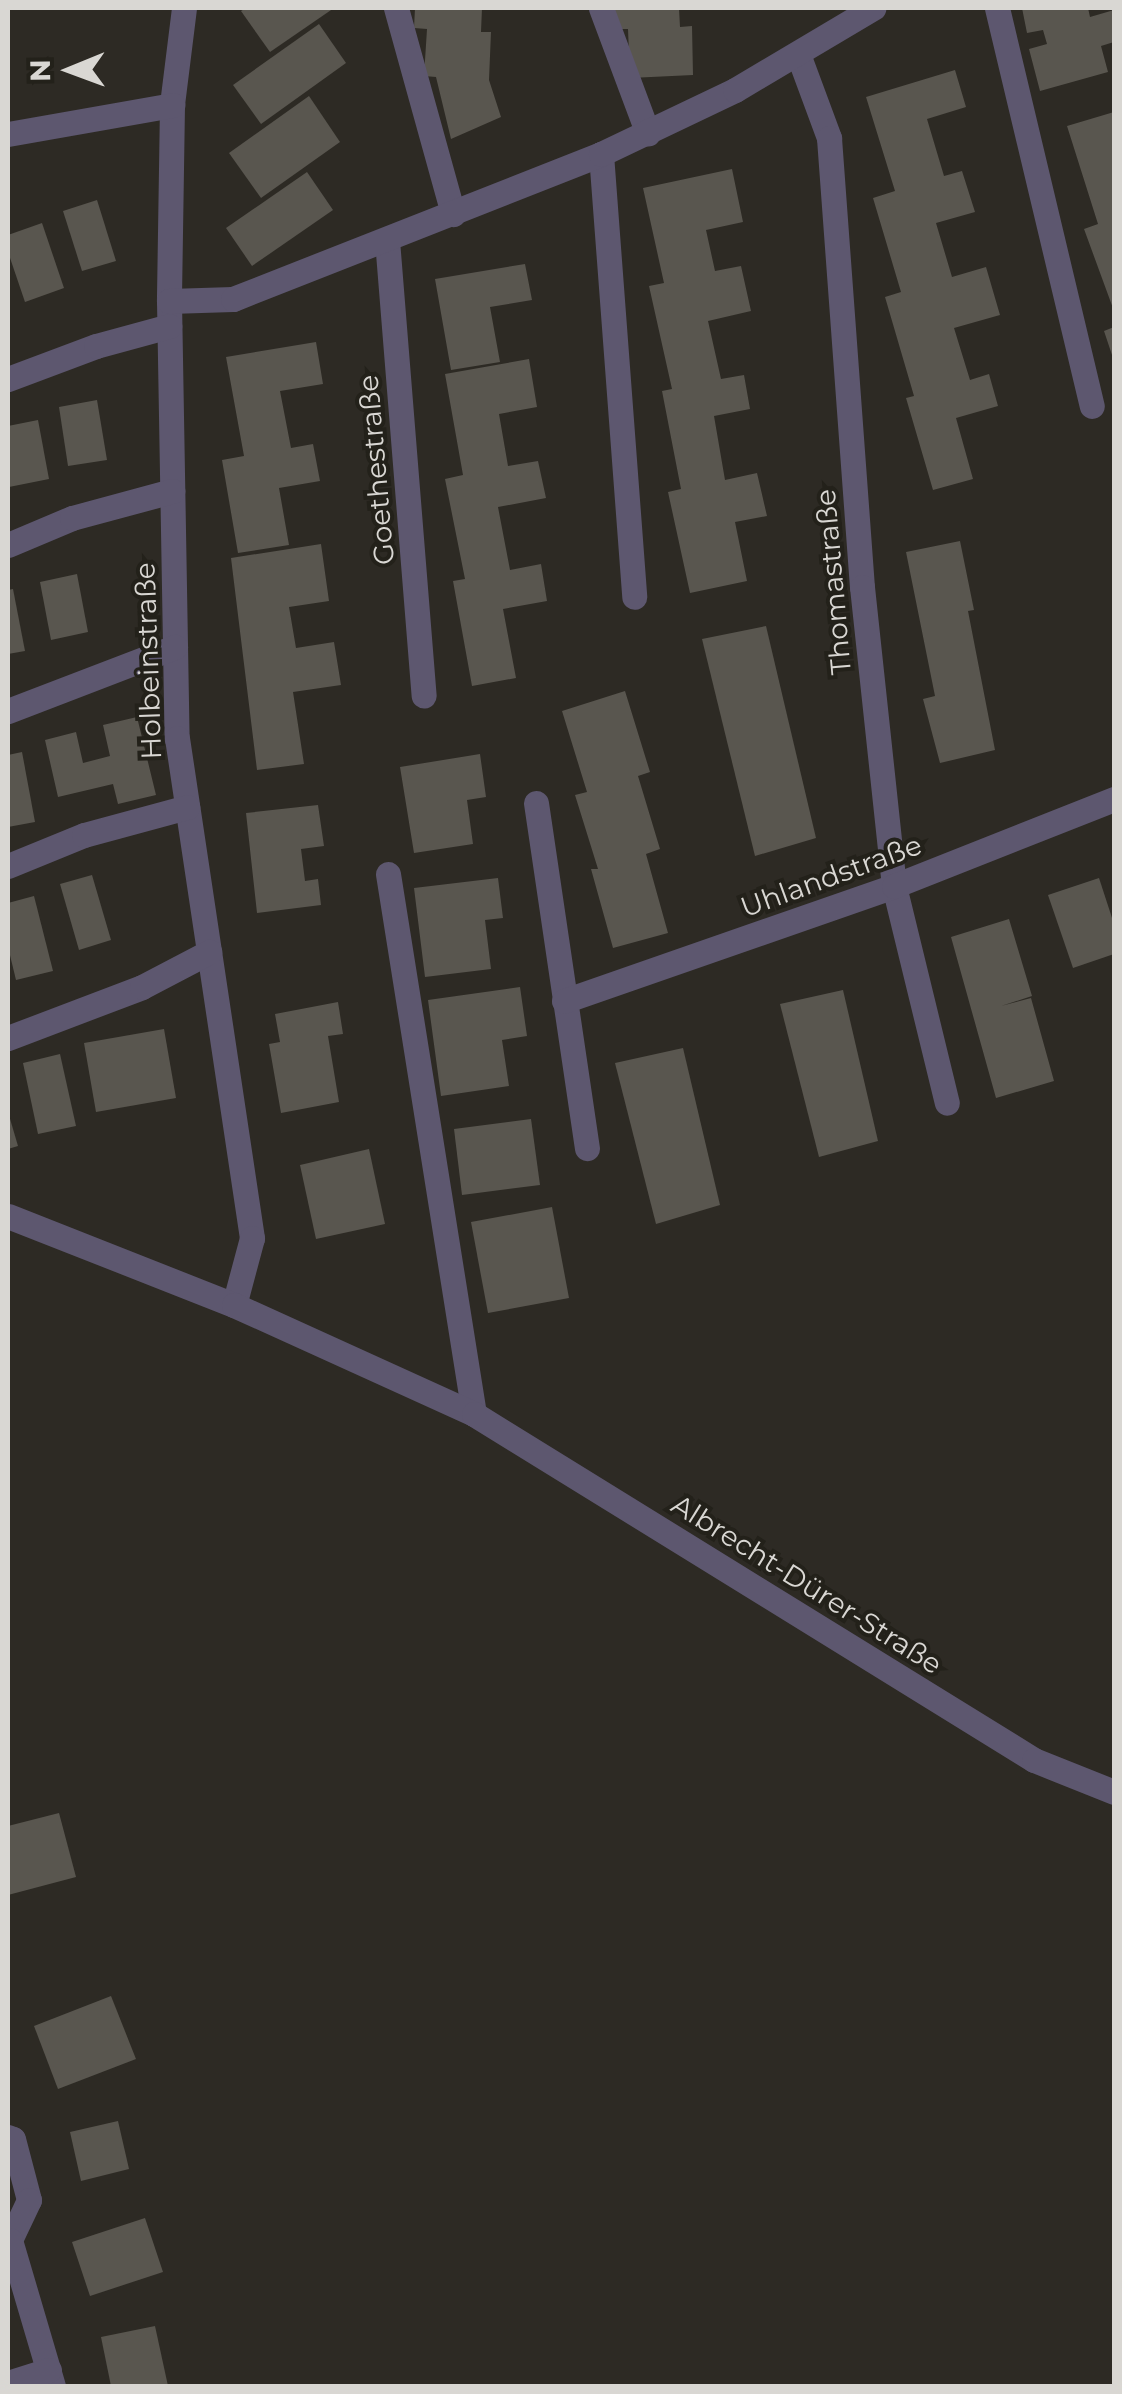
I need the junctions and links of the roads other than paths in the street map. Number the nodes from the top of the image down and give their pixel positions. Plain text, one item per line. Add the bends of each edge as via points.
1 (184, 8) edge
2 (396, 8) edge
3 (601, 8) edge
4 (873, 8) edge
5 (997, 8) edge
6 (831, 20) edge
7 (798, 54) junction
8 (172, 105) junction
9 (8, 134) edge
10 (648, 134) junction
11 (601, 154) junction
12 (452, 214) junction
13 (387, 240) junction
14 (169, 313) junction
15 (8, 379) edge
16 (1092, 406) dead end
17 (172, 491) junction
18 (8, 545) edge
19 (634, 597) dead end
20 (175, 647) junction
21 (424, 696) dead end
22 (8, 711) edge
23 (1114, 799) edge
24 (536, 803) dead end
25 (187, 807) junction
26 (8, 866) edge
27 (388, 874) dead end
28 (894, 886) junction
29 (209, 952) junction
30 (564, 1001) junction
31 (8, 1038) edge
32 (947, 1103) dead end
33 (587, 1148) dead end
34 (8, 1216) edge
35 (234, 1306) junction
36 (474, 1414) junction
37 (1114, 1792) edge
38 (8, 2137) edge
39 (9, 2239) edge
40 (51, 2378) edge
41 (8, 2384) edge

1 - 8 street, Holbeinstraße
2 - 12 street
3 - 10 street
4 - 6 street
5 - 16 street
6 - 7 street
7 - 10 street
7 - 28 street, Thomastraße via 829,138 862,587
8 - 9 street
8 - 14 street, Holbeinstraße
10 - 11 street
11 - 12 street
11 - 19 street
12 - 13 street
13 - 14 street via 233,298
13 - 21 street, Goethestraße
14 - 15 street
14 - 17 street, Holbeinstraße
17 - 18 street via 72,518
17 - 20 street, Holbeinstraße
20 - 22 street
20 - 25 street, Holbeinstraße
23 - 28 street, Uhlandstraße
24 - 30 street
25 - 26 street via 84,835
25 - 29 street, Holbeinstraße
27 - 36 street
28 - 30 street, Uhlandstraße
28 - 32 street, Thomastraße
29 - 31 street via 142,987
29 - 35 street, Holbeinstraße via 252,1238
30 - 33 street
34 - 35 street, Albrecht-Dürer-Straße
35 - 36 street, Albrecht-Dürer-Straße
36 - 37 street, Albrecht-Dürer-Straße via 1034,1760
38 - 39 street via 29,2200
39 - 40 street
40 - 41 street

